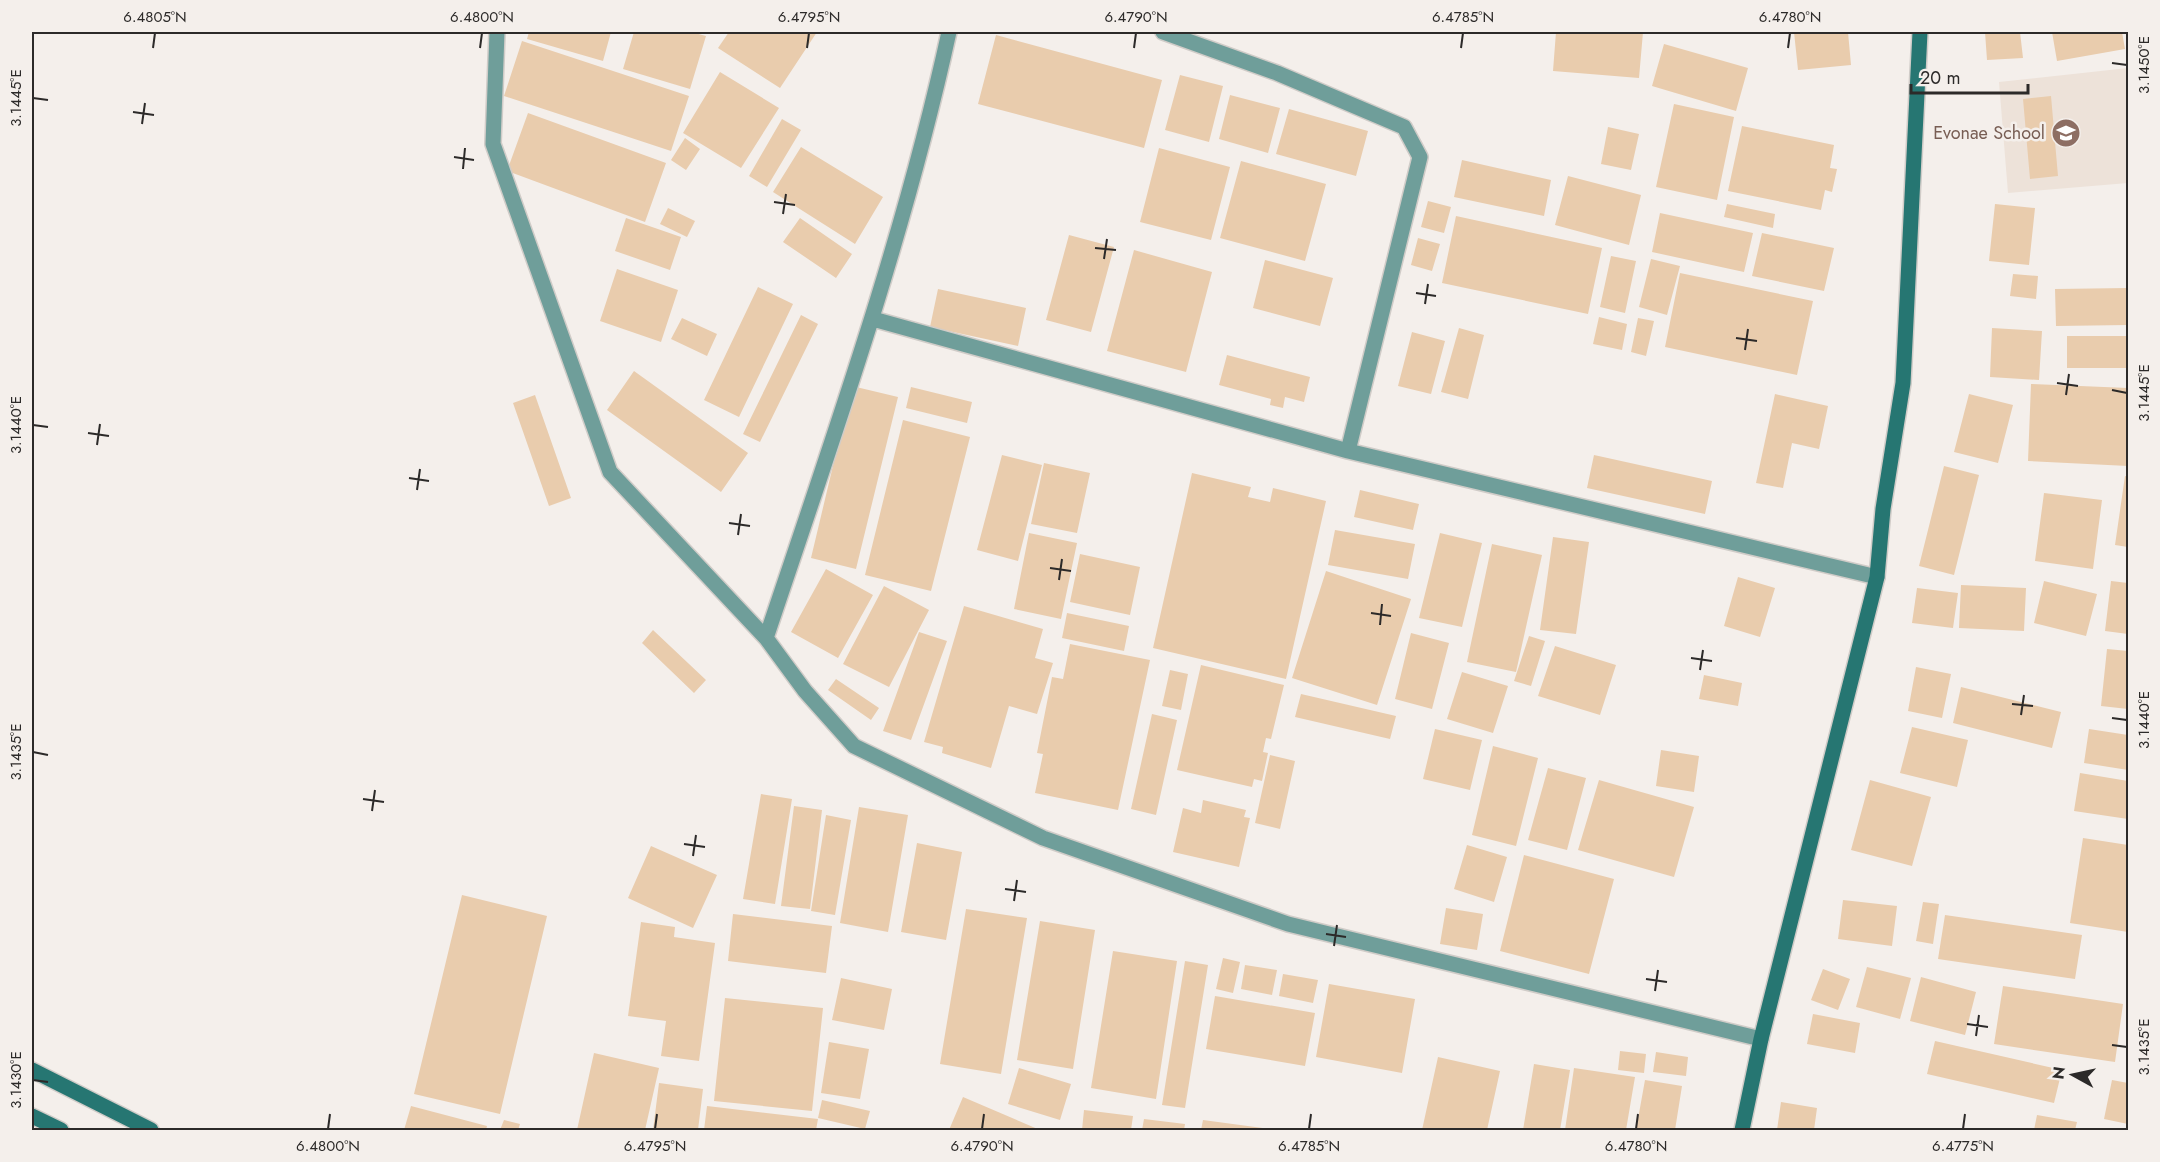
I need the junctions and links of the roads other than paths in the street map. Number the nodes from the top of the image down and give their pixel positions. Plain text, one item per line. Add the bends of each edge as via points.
1 (497, 32) edge
2 (948, 32) edge
3 (1163, 32) edge
4 (1920, 32) edge
5 (873, 319) junction
6 (1348, 451) junction
7 (1877, 577) junction
8 (765, 638) junction
9 (1761, 1038) junction
10 (32, 1070) edge
11 (32, 1116) edge
12 (61, 1131) edge
13 (152, 1131) edge
14 (1742, 1131) edge

1 - 8 street via 493,144 610,472
2 - 5 street via 931,115
3 - 6 street via 1277,73 1404,127 1420,157
4 - 7 street via 1903,383 1883,509
5 - 6 street
5 - 8 street
6 - 7 street
7 - 9 street
8 - 9 street via 854,746 1043,838 1288,924
9 - 14 street
10 - 13 street
11 - 12 street

